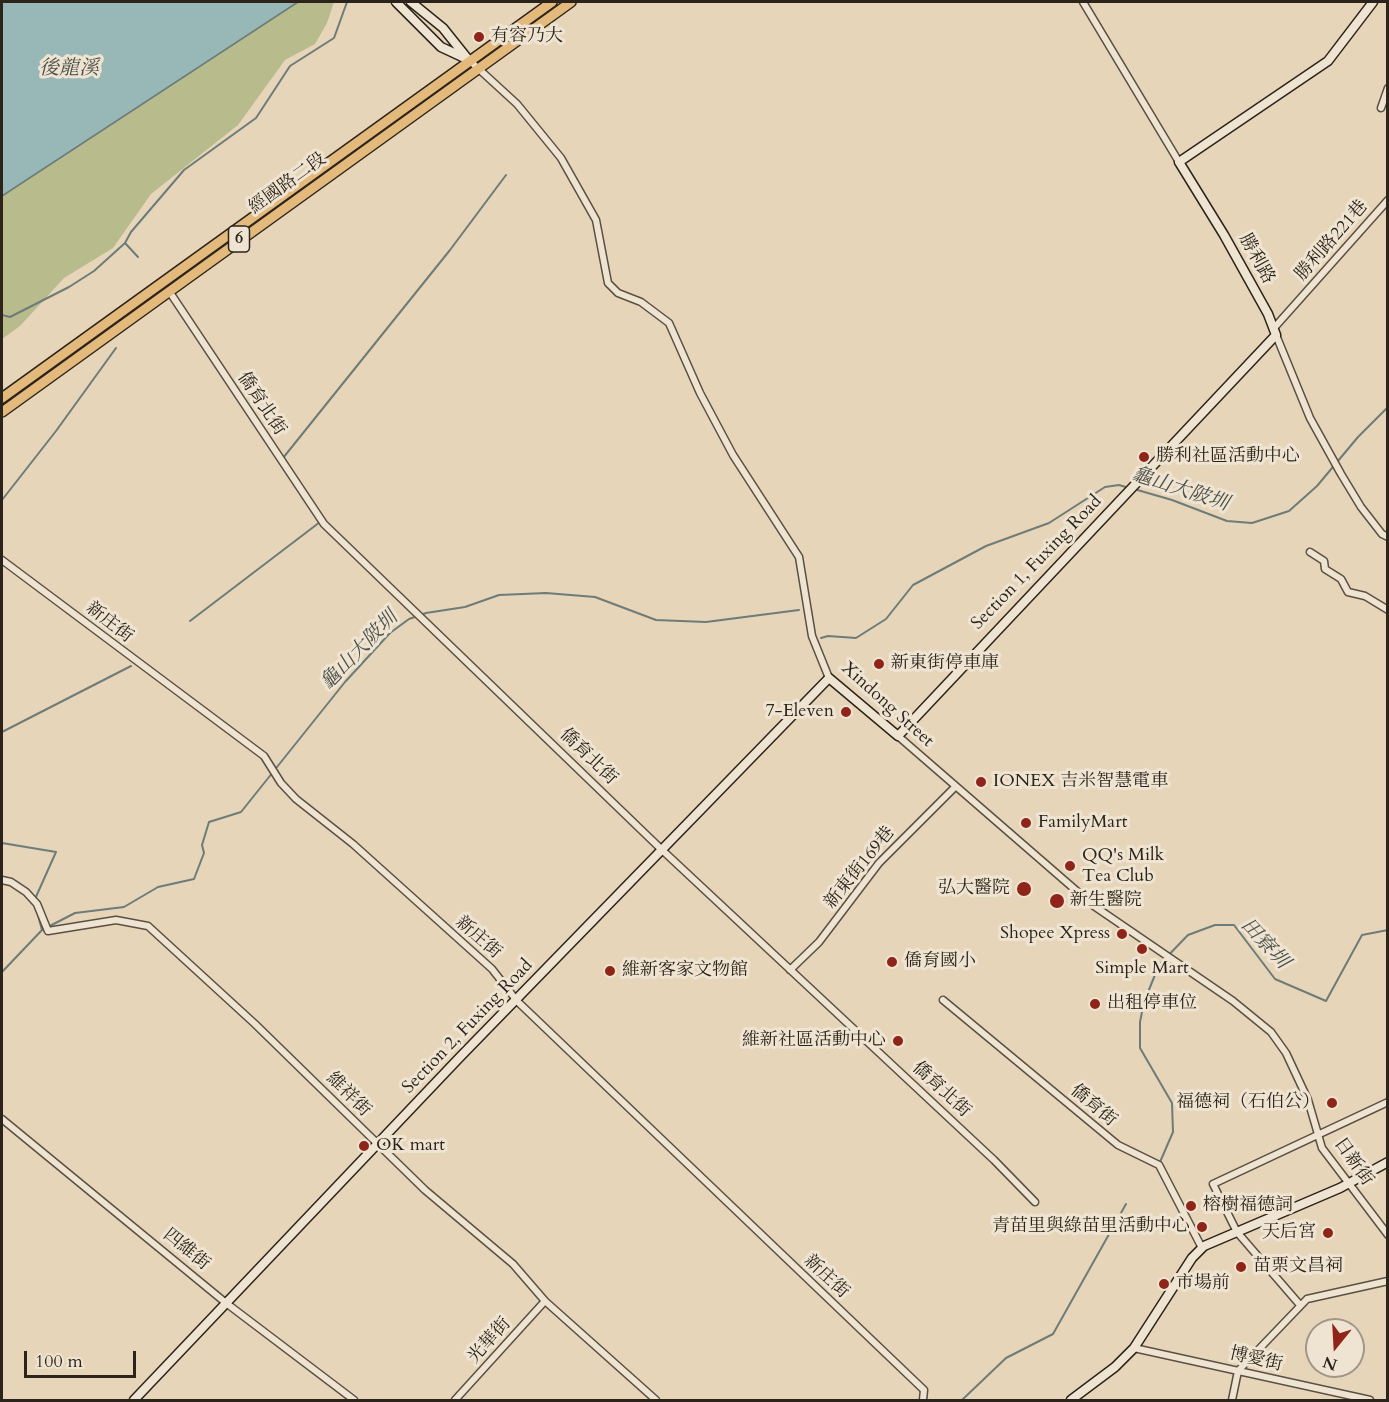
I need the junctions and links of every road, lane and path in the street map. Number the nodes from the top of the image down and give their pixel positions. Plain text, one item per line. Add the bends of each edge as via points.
1 (396, 2) edge
2 (411, 2) edge
3 (552, 2) edge
4 (571, 2) edge
5 (1083, 2) edge
6 (1374, 2) edge
7 (469, 60) junction
8 (479, 68) junction
9 (1388, 88) edge
10 (1381, 108) dead end
11 (1179, 162) junction
12 (1388, 200) edge
13 (169, 291) junction
14 (1275, 332) junction
15 (2, 398) edge
16 (2, 412) edge
17 (1388, 537) edge
18 (1310, 552) dead end
19 (2, 560) edge
20 (1388, 610) edge
21 (829, 678) junction
22 (898, 736) junction
23 (955, 787) junction
24 (662, 849) junction
25 (2, 880) edge
26 (790, 970) junction
27 (943, 1000) dead end
28 (517, 1001) junction
29 (1388, 1102) edge
30 (2, 1119) edge
31 (1318, 1134) junction
32 (377, 1145) junction
33 (1388, 1161) edge
34 (1350, 1181) junction
35 (1035, 1202) dead end
36 (1237, 1232) junction
37 (1388, 1235) edge
38 (1202, 1248) junction
39 (1388, 1281) edge
40 (545, 1301) junction
41 (226, 1303) junction
42 (1300, 1305) junction
43 (1134, 1348) junction
44 (1238, 1371) junction
45 (923, 1400) edge
46 (134, 1401) edge
47 (354, 1401) edge
48 (455, 1401) edge
49 (656, 1401) edge
50 (1071, 1401) edge
51 (1232, 1401) edge
52 (1370, 1401) edge

1 - 7 street via 441,46
2 - 7 street via 443,28
3 - 7 main road, 6
4 - 8 main road, 6
5 - 11 street, 勝利路
6 - 11 street via 1328,61
7 - 8 street, Xindong Street
7 - 15 main road, 經國路二段 / 6
8 - 13 main road, 經國路二段 / 6
8 - 21 street, Xindong Street via 524,111 561,158 596,220 608,283 669,323 733,455 799,557 812,636
9 - 10 street
11 - 14 street, 勝利路 via 1224,235
12 - 14 street, 勝利路221巷
13 - 16 main road, 經國路二段 / 6
13 - 24 street, 僑育北街 via 324,524
14 - 17 street, 勝利路 via 1310,418 1361,507
14 - 22 street, Section 1, Fuxing Road
18 - 20 street via 1324,561 1325,569 1341,579 1348,592 1365,596
19 - 28 street, 新庄街 via 264,756 296,799 353,844 492,969
21 - 22 street, Xindong Street
21 - 24 street, Section 2, Fuxing Road
22 - 23 street, Xindong Street
23 - 26 street, 新東街169巷 via 879,863 819,942
23 - 31 street, Xindong Street via 1094,906 1233,1001 1271,1032 1286,1053 1308,1100
24 - 26 street, 僑育北街
24 - 28 street, Section 2, Fuxing Road
25 - 32 street, 維祥街 via 26,892 37,904 48,931 116,920 148,926 255,1024
26 - 35 street, 僑育北街
27 - 38 street, 僑育街 via 1118,1145 1159,1165
28 - 32 street, Section 2, Fuxing Road
28 - 45 street, 新庄街 via 924,1390
29 - 31 street
30 - 41 street, 四維街
31 - 34 street, 日新街 via 1331,1161
31 - 36 street via 1213,1184
32 - 40 street, 維祥街 via 513,1264
32 - 41 street, Section 2, Fuxing Road
33 - 34 street
34 - 36 street
34 - 37 street, 日新街 via 1366,1209
36 - 38 street
36 - 42 street
38 - 43 street
39 - 42 street via 1307,1299
40 - 48 street, 光華街
40 - 49 street, 維祥街
41 - 46 street, Section 2, Fuxing Road
41 - 47 street, 四維街
42 - 44 street
43 - 44 street, 博愛街
43 - 50 street
44 - 51 street
44 - 52 street, 博愛街

